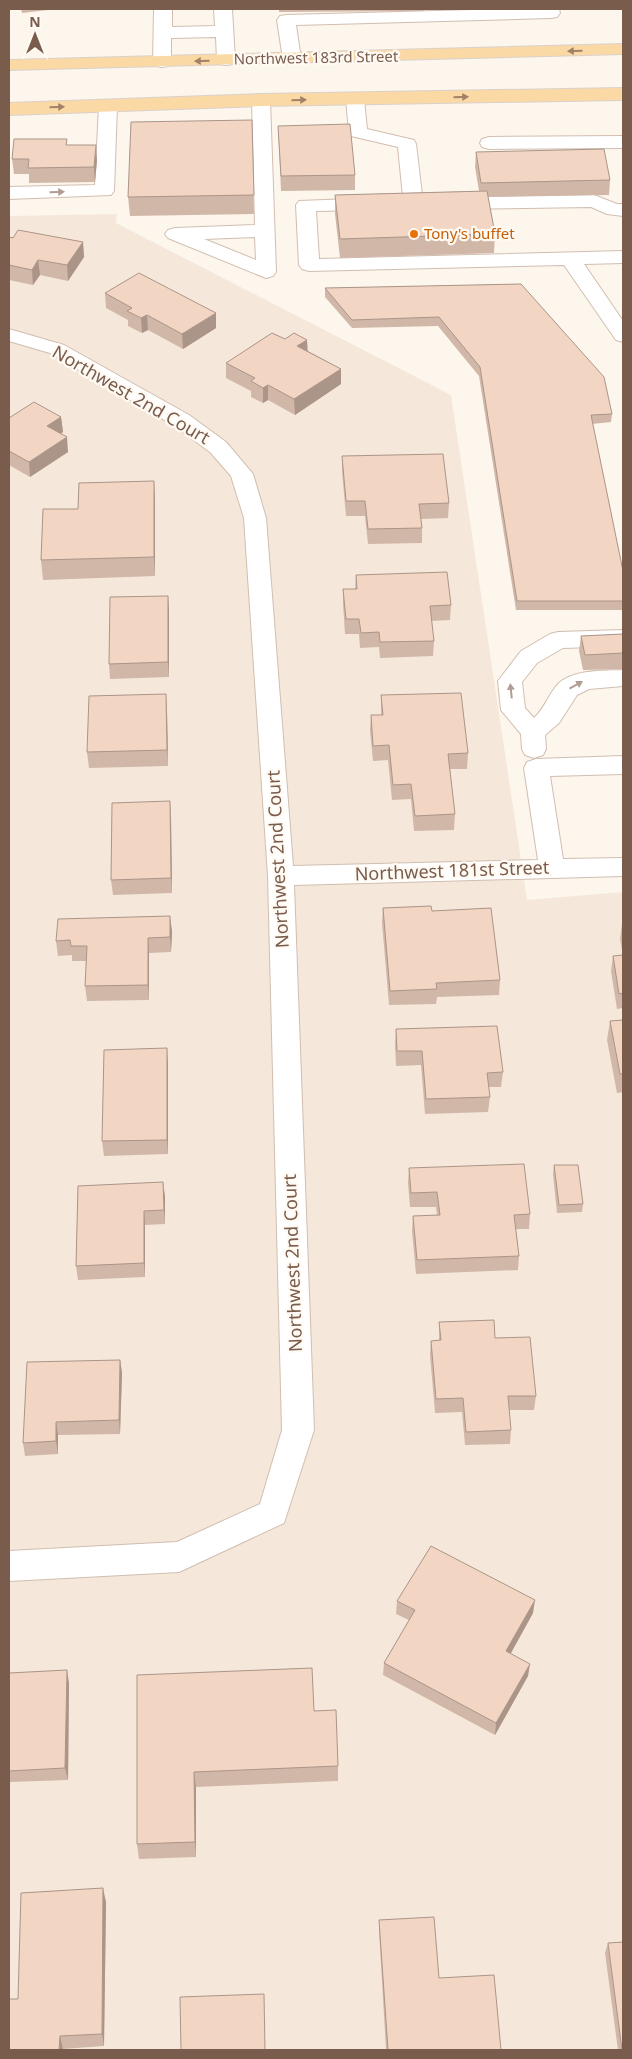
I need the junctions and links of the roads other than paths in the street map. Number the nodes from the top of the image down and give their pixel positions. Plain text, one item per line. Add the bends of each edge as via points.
1 (163, 9) edge
2 (223, 9) edge
3 (550, 9) edge
4 (225, 31) junction
5 (162, 33) junction
6 (623, 49) edge
7 (292, 59) junction
8 (226, 60) junction
9 (162, 62) junction
10 (9, 66) edge
11 (623, 94) edge
12 (355, 99) junction
13 (261, 100) junction
14 (108, 106) junction
15 (9, 109) edge
16 (623, 142) edge
17 (489, 143) dead end
18 (9, 193) edge
19 (413, 203) junction
20 (623, 210) edge
21 (265, 232) dead end
22 (623, 257) edge
23 (571, 260) junction
24 (11, 336) edge
25 (623, 336) edge
26 (623, 638) edge
27 (623, 678) edge
28 (533, 732) junction
29 (623, 765) edge
30 (536, 768) junction
31 (623, 867) edge
32 (552, 869) junction
33 (281, 876) junction
34 (9, 1566) edge

1 - 5 street
2 - 4 street
3 - 7 street via 551,13 286,20
4 - 5 street
4 - 8 street
5 - 9 street
6 -> 7 main road, Northwest 183rd Street
7 - 8 main road, Northwest 183rd Street
8 -> 9 main road, Northwest 183rd Street
9 - 10 main road, Northwest 183rd Street
12 -> 11 main road
13 -> 12 main road
12 - 19 street via 348,132 407,144
13 - 14 main road
13 - 21 street via 271,133
15 -> 14 main road
18 -> 14 street via 104,191
16 - 17 street
19 - 20 street via 594,201 614,210
19 - 23 street via 306,205 309,265
22 - 23 street
23 - 25 street
24 - 33 street, Northwest 2nd Court via 57,349 180,420 218,446 242,474 255,518
28 -> 26 street via 513,710 510,681 529,657 558,640
28 -> 27 street via 550,718 568,690 584,681
28 - 30 street
29 - 30 street
30 - 32 street
31 - 32 street, Northwest 181st Street
32 - 33 street, Northwest 181st Street
33 - 34 street, Northwest 2nd Court via 298,1430 274,1513 179,1557

